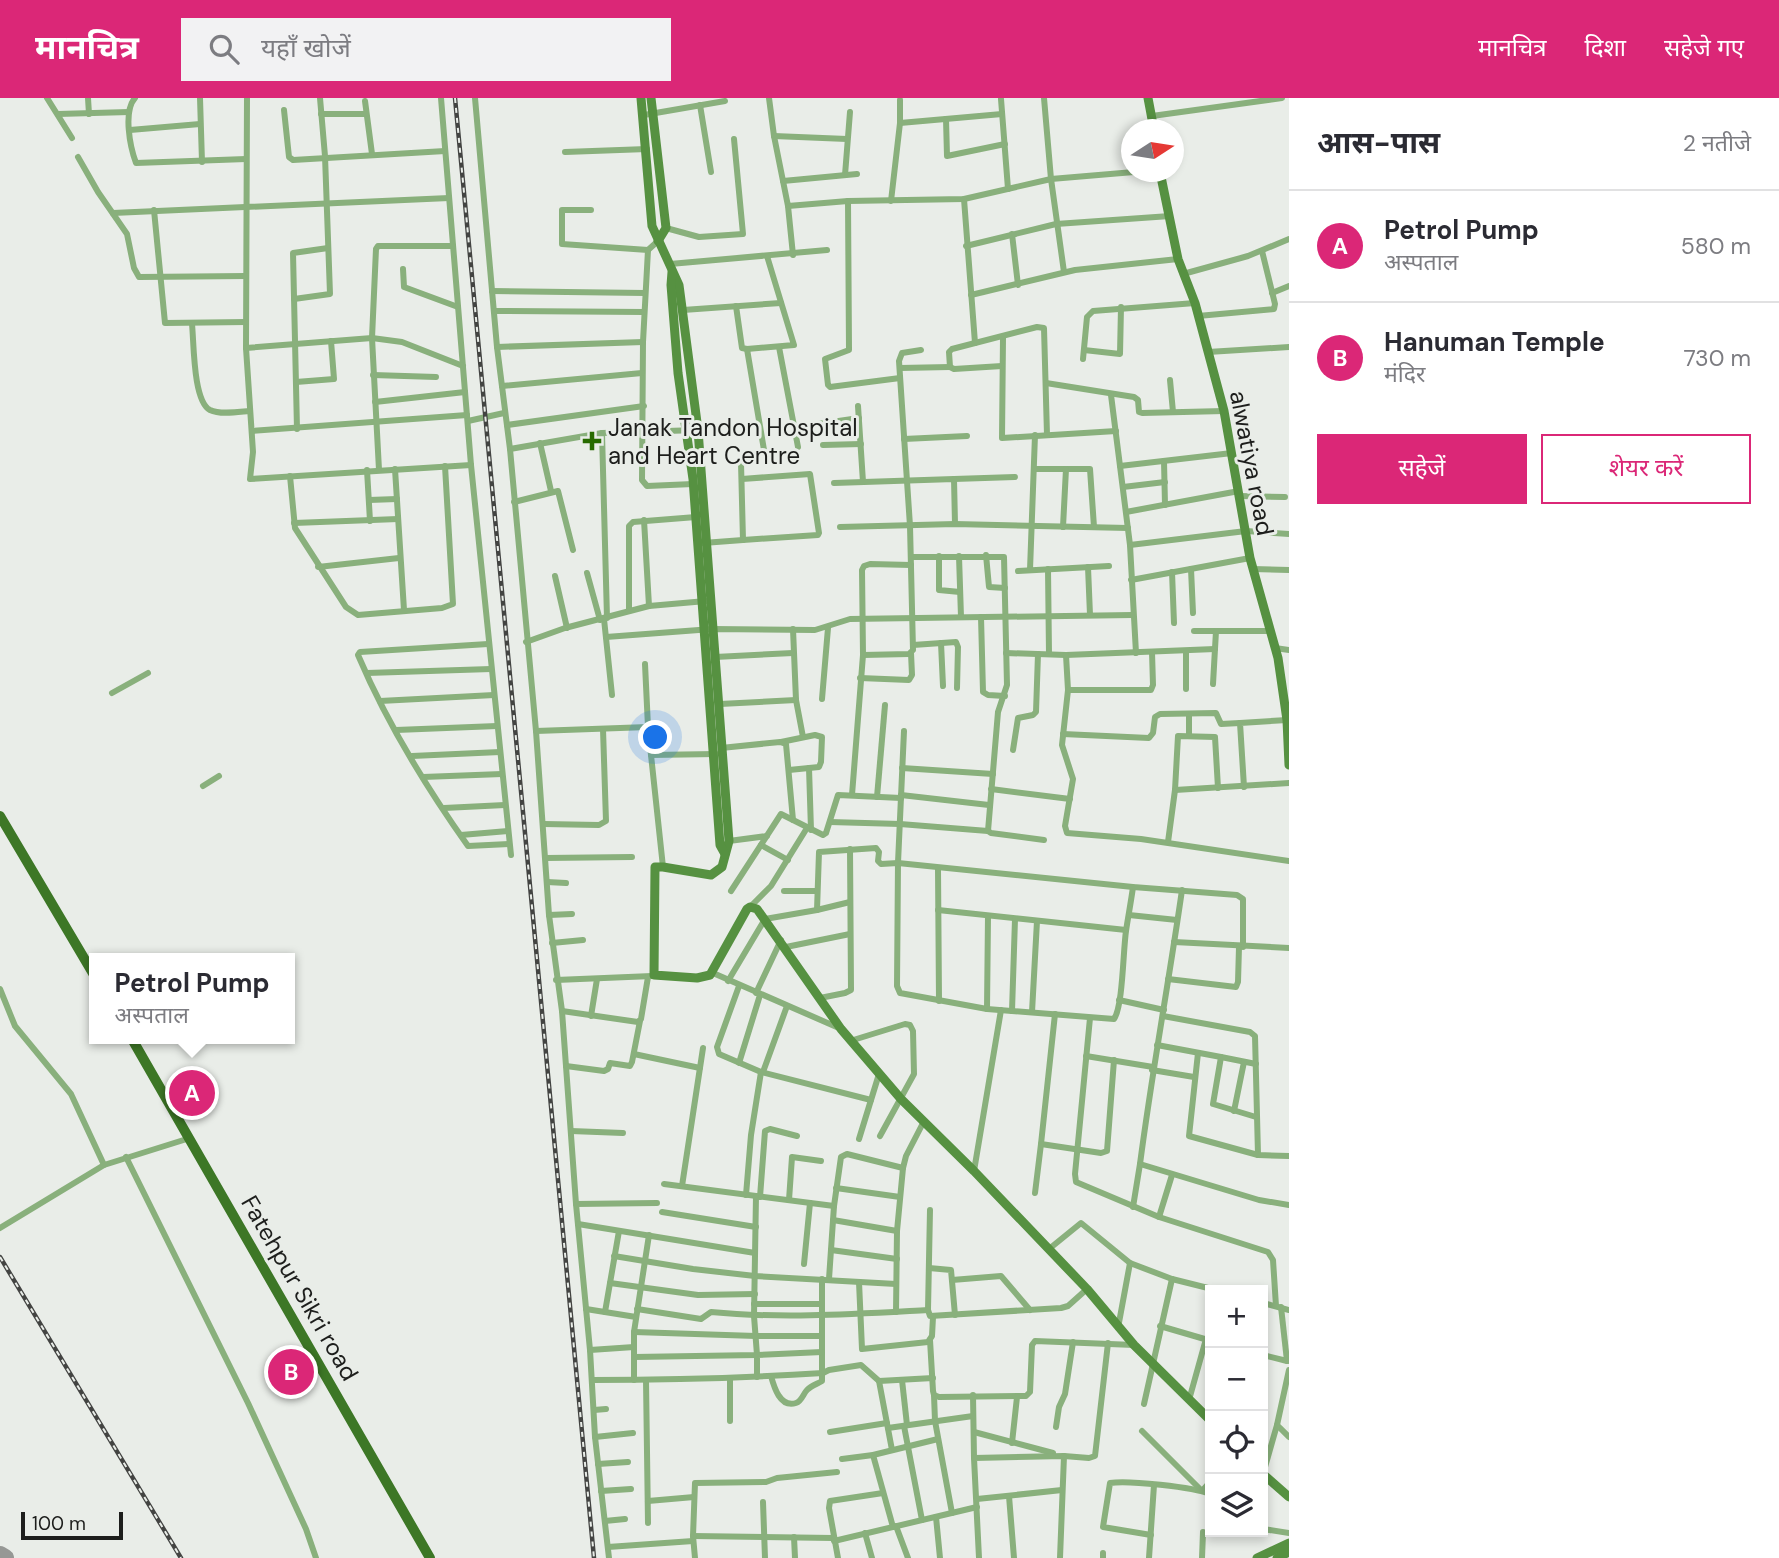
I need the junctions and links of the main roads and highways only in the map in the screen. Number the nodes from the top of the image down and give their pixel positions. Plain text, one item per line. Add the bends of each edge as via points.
1 (0, 816) edge
2 (89, 967) edge
3 (135, 1044) edge
4 (430, 1558) edge

1 - 2 main road
3 - 4 main road, Fatehpur Sikri road

